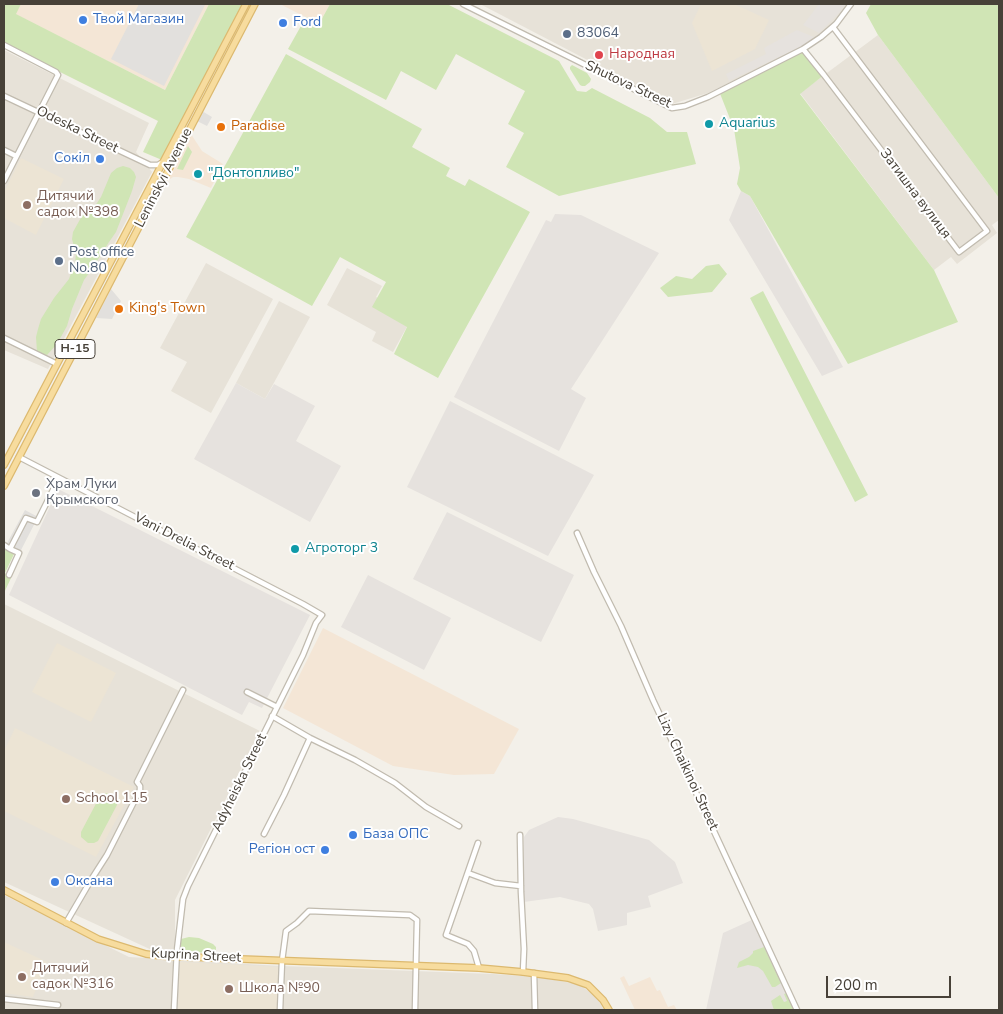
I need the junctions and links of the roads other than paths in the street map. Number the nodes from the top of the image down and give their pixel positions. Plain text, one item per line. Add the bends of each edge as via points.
1 (246, 4) edge
2 (255, 4) edge
3 (463, 4) edge
4 (851, 4) edge
5 (833, 27) junction
6 (4, 45) edge
7 (803, 49) junction
8 (4, 96) edge
9 (38, 112) junction
10 (4, 150) edge
11 (16, 156) junction
12 (163, 162) junction
13 (150, 165) junction
14 (154, 179) junction
15 (4, 181) edge
16 (139, 208) junction
17 (146, 212) junction
18 (4, 338) edge
19 (57, 364) junction
20 (21, 432) junction
21 (30, 436) junction
22 (19, 457) junction
23 (4, 466) edge
24 (60, 478) junction
25 (4, 483) edge
26 (577, 532) dead end
27 (4, 545) edge
28 (10, 548) junction
29 (9, 575) dead end
30 (322, 615) joint
31 (183, 690) dead end
32 (247, 692) dead end
33 (277, 707) junction
34 (272, 716) junction
35 (310, 738) junction
36 (459, 826) dead end
37 (264, 834) dead end
38 (520, 835) dead end
39 (478, 843) dead end
40 (468, 873) junction
41 (521, 886) junction
42 (4, 890) edge
43 (66, 923) junction
44 (176, 956) junction
45 (282, 961) junction
46 (416, 965) junction
47 (479, 968) junction
48 (523, 972) junction
49 (534, 973) junction
50 (4, 999) edge
51 (58, 1005) dead end
52 (174, 1010) edge
53 (280, 1010) edge
54 (414, 1010) edge
55 (535, 1010) edge
56 (609, 1010) edge
57 (797, 1010) edge

1 - 12 main road, Leninskyi Avenue / Н-15
2 - 17 main road, Leninskyi Avenue / Н-15
3 - 7 street, Shutova Street via 672,108 708,97
4 - 5 street, Shutova Street
5 - 7 street, Shutova Street
5 - 7 street, Затишна вулиця via 988,231 959,252
6 - 9 street via 58,75
8 - 9 street, Odeska Street
9 - 11 street
9 - 13 street, Odeska Street
10 - 11 street
11 - 15 street
12 - 13 street
12 - 14 main road, Leninskyi Avenue / Н-15
13 - 14 street
14 - 16 main road, Leninskyi Avenue / Н-15
16 - 17 main road
16 - 19 main road, Leninskyi Avenue / Н-15
17 - 21 main road, Leninskyi Avenue / Н-15
18 - 19 street
19 - 20 main road, Leninskyi Avenue / Н-15
20 - 21 main road
20 - 23 main road, Leninskyi Avenue / Н-15
21 - 22 main road, Leninskyi Avenue / Н-15
22 - 24 street, Vani Drelia Street
22 - 25 main road, Leninskyi Avenue / Н-15
24 - 28 street via 37,522 26,518
24 - 30 street, Vani Drelia Street
26 - 57 street, Lizy Chaikinoi Street
27 - 28 street
28 - 29 street via 19,553
30 - 33 street, Adyheiska Street
31 - 43 street via 137,782 140,790 107,855
32 - 33 street
33 - 34 street, Adyheiska Street
34 - 35 street
34 - 44 street, Adyheiska Street via 188,886 183,899
35 - 36 street via 395,783 426,807
35 - 37 street
38 - 41 street
39 - 40 street
40 - 41 street via 495,883
40 - 47 street via 446,935 468,944
41 - 48 street
42 - 43 main road, Kuprina Street
43 - 44 main road, Kuprina Street via 123,948
44 - 45 main road, Kuprina Street
44 - 52 street, Adyheiska Street
45 - 46 main road, Kuprina Street
45 - 46 street via 286,931 309,911 410,915 417,920
45 - 53 street
46 - 47 main road, Kuprina Street
46 - 54 street
47 - 48 main road, Kuprina Street
48 - 49 main road, Kuprina Street
49 - 55 street
49 - 56 main road, Kuprina Street via 588,985
50 - 51 street

